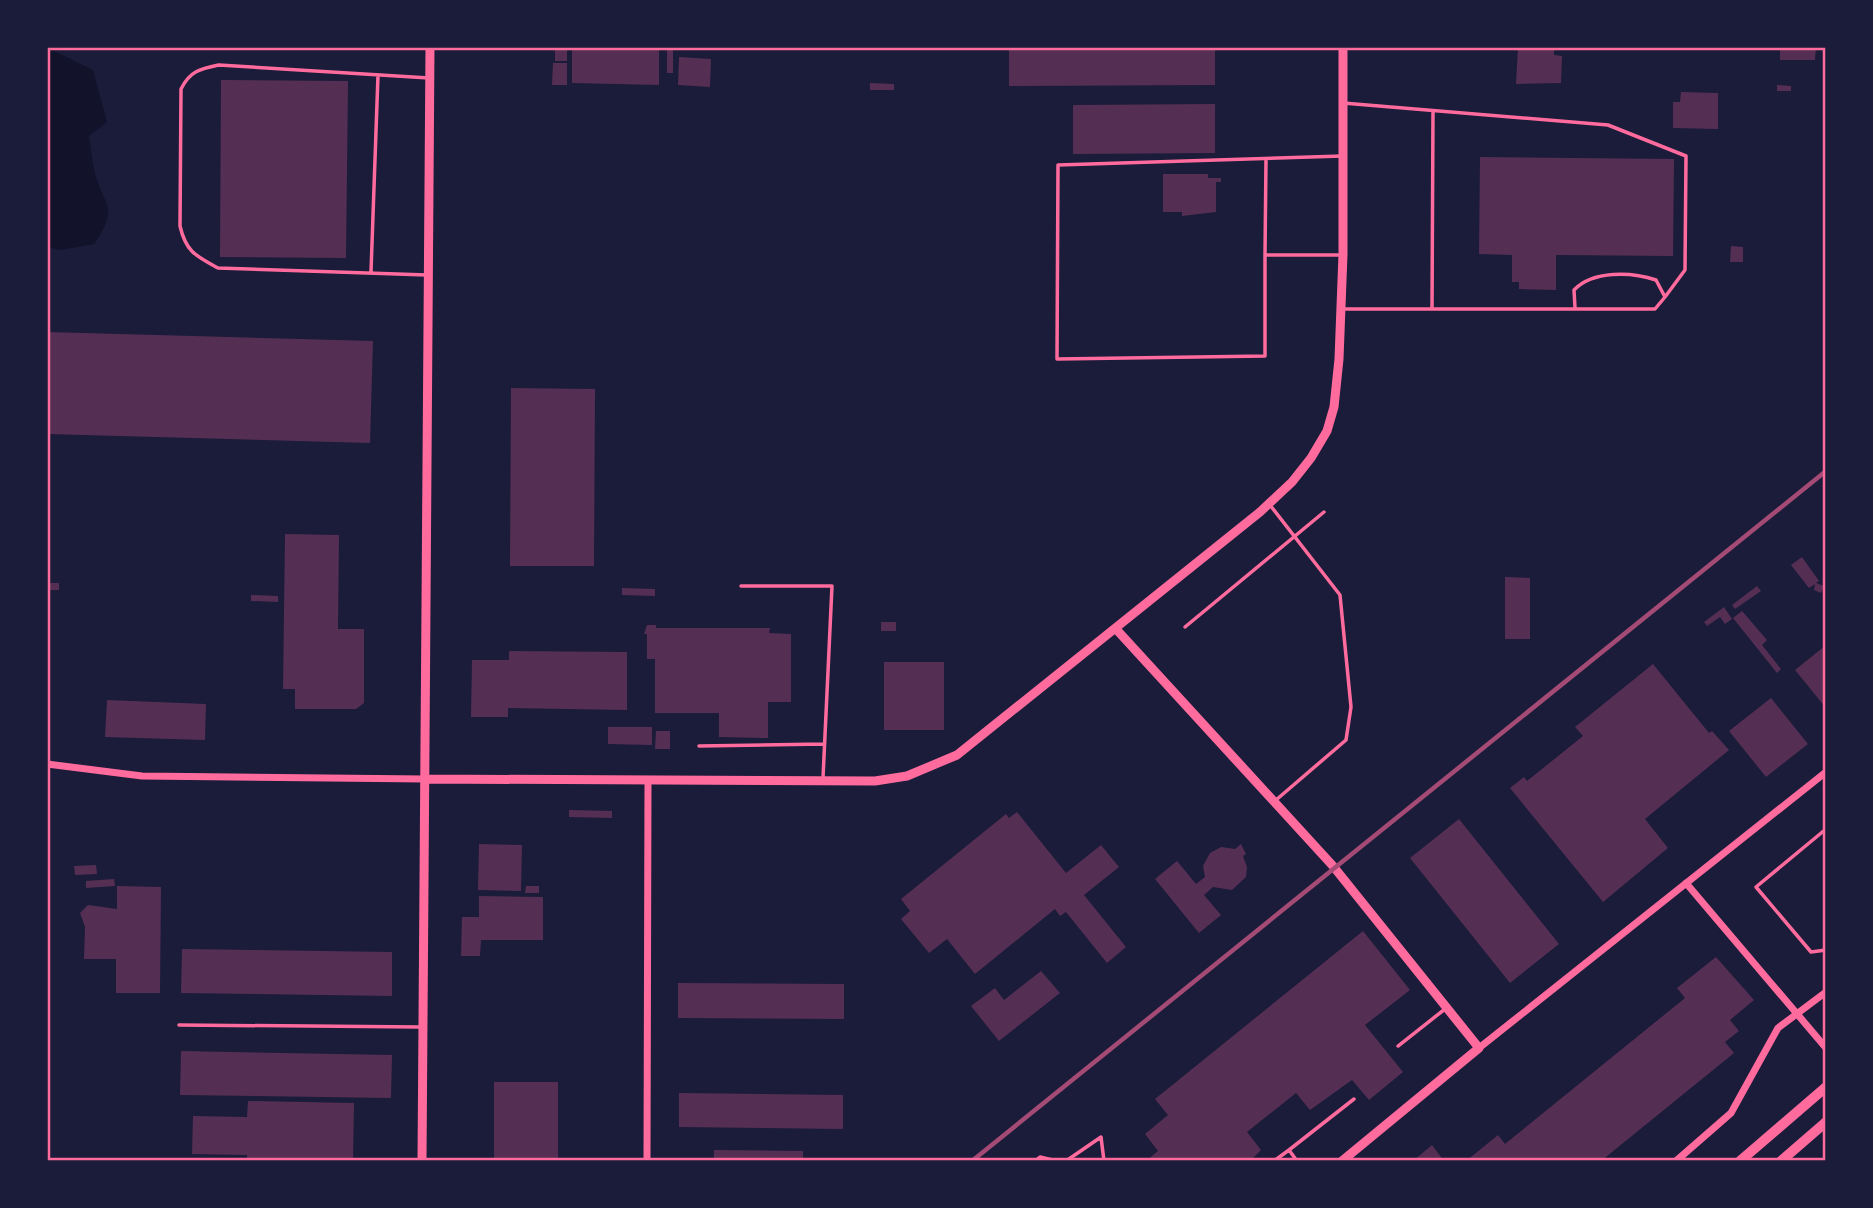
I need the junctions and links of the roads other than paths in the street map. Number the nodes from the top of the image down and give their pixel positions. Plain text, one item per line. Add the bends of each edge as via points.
1 (430, 47) edge
2 (1343, 47) edge
3 (378, 75) junction
4 (430, 78) junction
5 (1343, 103) junction
6 (1433, 111) junction
7 (1344, 156) junction
8 (1266, 159) junction
9 (1343, 254) junction
10 (1265, 255) junction
11 (371, 272) junction
12 (429, 275) junction
13 (1665, 297) junction
14 (1574, 308) junction
15 (1342, 309) junction
16 (1432, 309) junction
17 (1268, 504) junction
18 (1324, 512) dead end
19 (1294, 537) junction
20 (741, 586) dead end
21 (1185, 627) dead end
22 (1116, 629) junction
23 (823, 744) junction
24 (699, 746) dead end
25 (47, 764) edge
26 (1826, 772) edge
27 (425, 779) junction
28 (648, 780) junction
29 (823, 780) junction
30 (1274, 802) junction
31 (1826, 829) edge
32 (1686, 883) junction
33 (1826, 950) edge
34 (1826, 992) edge
35 (1447, 1008) junction
36 (1795, 1012) junction
37 (179, 1025) dead end
38 (423, 1027) junction
39 (1398, 1046) dead end
40 (1479, 1048) junction
41 (1826, 1048) edge
42 (1826, 1087) edge
43 (1354, 1099) dead end
44 (1826, 1122) edge
45 (1289, 1150) junction
46 (422, 1161) edge
47 (646, 1161) edge
48 (1035, 1161) edge
49 (1057, 1161) edge
50 (1066, 1161) edge
51 (1104, 1161) edge
52 (1274, 1161) edge
53 (1297, 1161) edge
54 (1342, 1161) edge
55 (1676, 1161) edge
56 (1740, 1161) edge
57 (1781, 1161) edge

1 - 4 street
2 - 5 street
3 - 4 lane
3 - 11 lane
3 - 11 lane via 219,65 196,70 181,89 180,226 184,243 198,257 218,268
4 - 12 street
5 - 6 lane
5 - 7 street
6 - 13 lane via 1608,125 1686,156 1685,270
6 - 16 lane
7 - 8 lane
7 - 9 street
8 - 10 lane
8 - 10 lane via 1058,165 1057,359 1265,356
9 - 10 lane
9 - 15 street
11 - 12 lane
12 - 27 street
13 - 14 lane via 1655,309
13 - 14 lane via 1657,280 1614,275 1584,279 1574,290
14 - 16 lane
15 - 16 lane
15 - 17 street via 1335,395 1327,431 1292,482
17 - 19 lane
17 - 22 street
18 - 19 lane
19 - 21 lane
19 - 30 lane via 1340,595 1351,707 1346,740
20 - 23 lane via 832,586
22 - 29 street via 993,728 939,765 893,779
22 - 30 street
23 - 24 lane
23 - 29 lane
25 - 27 street via 142,776
26 - 32 street
27 - 28 street
27 - 38 street
28 - 29 street
28 - 47 street
30 - 35 street via 1333,866
31 - 33 lane via 1756,887 1811,952
32 - 36 street
32 - 40 street
34 - 36 street
35 - 39 lane
35 - 40 street
36 - 41 street
36 - 55 street via 1769,1039 1731,1113
37 - 38 lane
38 - 46 street
40 - 54 street
42 - 56 main road
43 - 45 lane
44 - 57 main road
45 - 52 lane
45 - 53 lane
48 - 49 lane via 1040,1157
50 - 51 lane via 1101,1137

